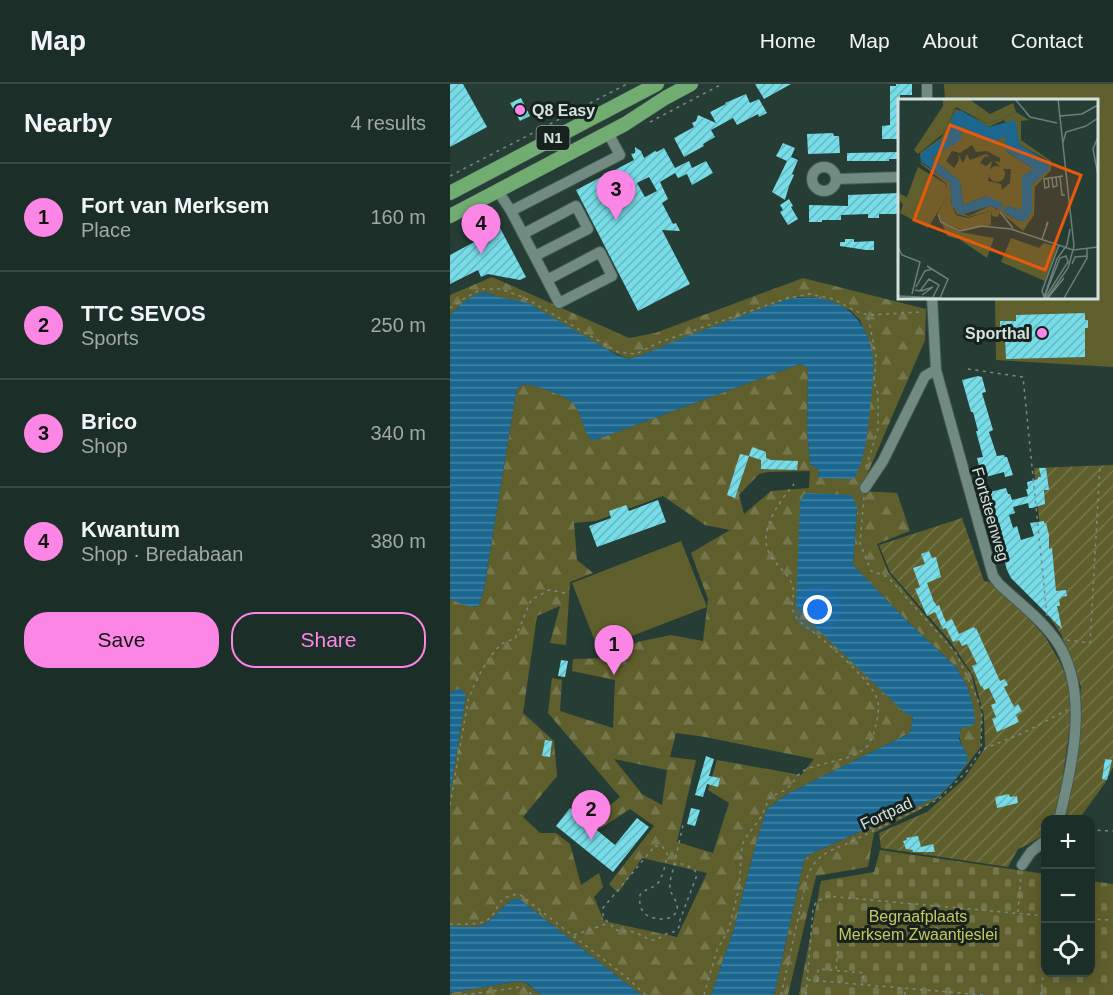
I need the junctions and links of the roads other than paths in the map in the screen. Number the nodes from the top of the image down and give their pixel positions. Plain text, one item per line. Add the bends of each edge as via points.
1 (657, 84) edge
2 (692, 84) edge
3 (570, 129) junction
4 (608, 133) junction
5 (577, 149) junction
6 (898, 177) edge
7 (836, 179) dead end
8 (498, 191) junction
9 (450, 193) edge
10 (511, 211) junction
11 (450, 216) edge
12 (523, 234) junction
13 (535, 256) junction
14 (547, 280) junction
15 (932, 298) edge
16 (936, 370) junction
17 (865, 488) road end
18 (1060, 815) edge
19 (1041, 844) edge
20 (1022, 865) road end

1 - 3 main road, N1
2 - 4 main road, N1
3 - 5 main road via 584,134 584,142
3 - 9 main road, N1
4 - 5 main road, N1
4 - 10 street via 620,155
5 - 8 main road, N1
6 - 7 street
8 - 10 street
8 - 11 main road, N1
10 - 12 street
12 - 13 street
12 - 13 street via 576,206 588,229
13 - 14 street
14 - 14 street via 600,252 612,276 559,303
15 - 16 street, Fortsteenweg
16 - 17 street via 925,376 883,461
16 - 18 street, Fortsteenweg via 993,576 1046,628 1069,667 1076,704 1071,760
19 - 20 street

